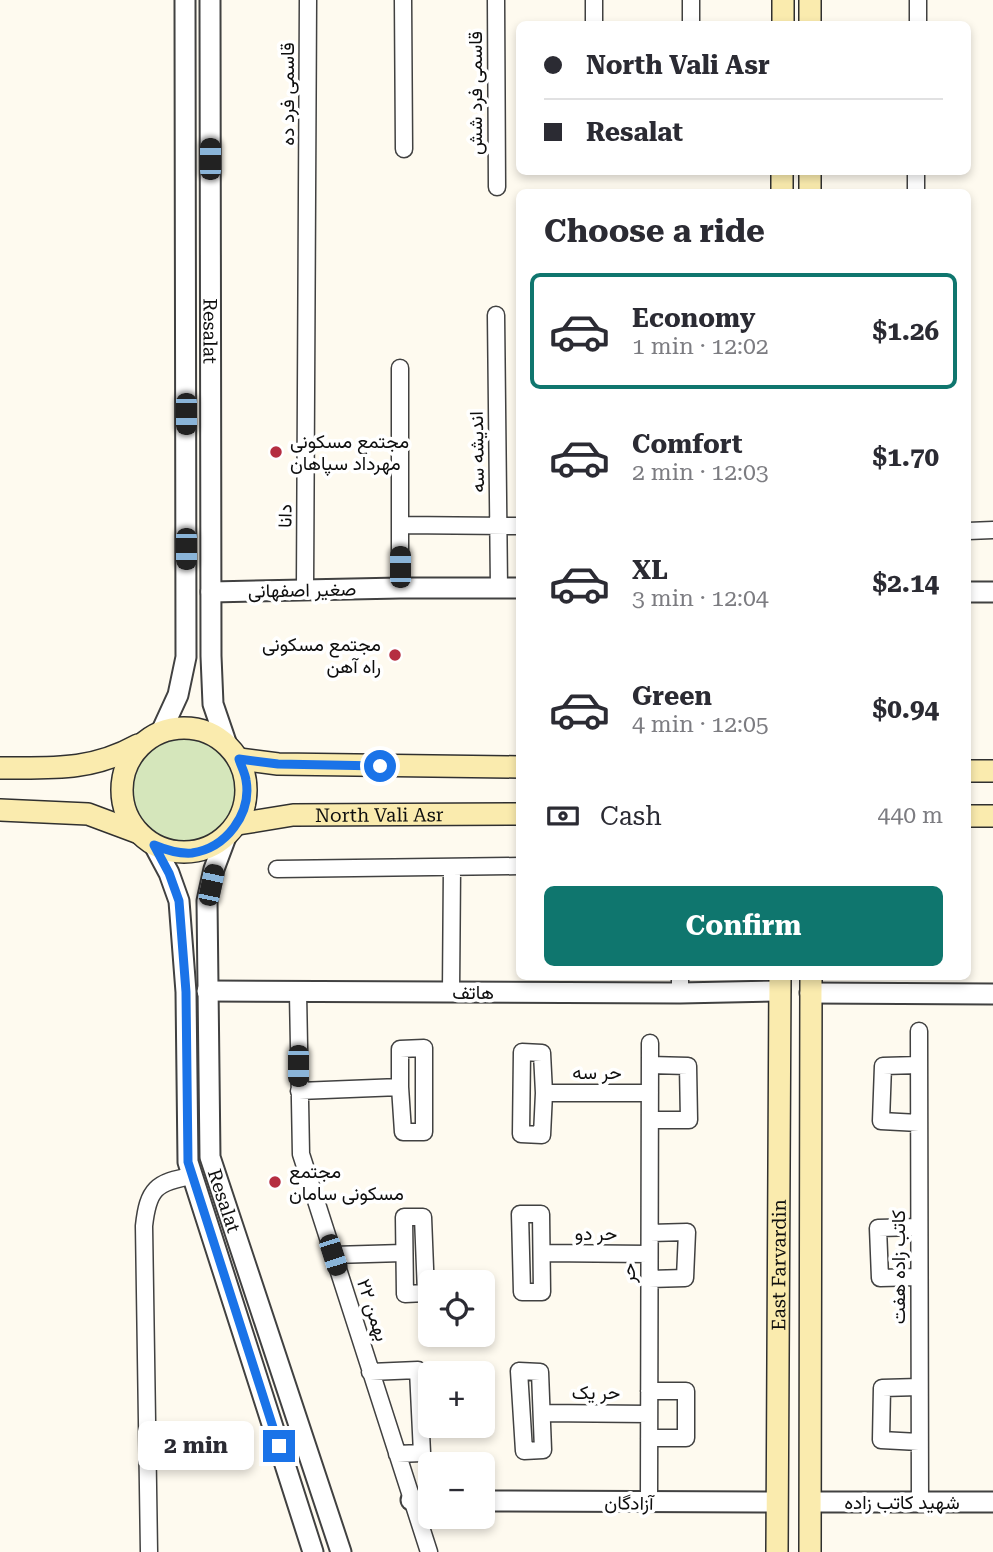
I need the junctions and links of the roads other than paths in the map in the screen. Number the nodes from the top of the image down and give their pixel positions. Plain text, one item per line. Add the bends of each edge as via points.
1 (186, 0) edge
2 (210, 0) edge
3 (308, 0) edge
4 (403, 0) edge
5 (496, 0) edge
6 (594, 0) edge
7 (691, 0) edge
8 (783, 0) edge
9 (810, 0) edge
10 (918, 0) edge
11 (594, 21) edge
12 (691, 21) edge
13 (783, 21) edge
14 (810, 21) edge
15 (918, 21) edge
16 (404, 149) dead end
17 (496, 187) dead end
18 (496, 315) dead end
19 (308, 317) joint
20 (401, 368) dead end
21 (400, 525) junction
22 (498, 526) junction
23 (516, 526) edge
24 (993, 530) edge
25 (971, 531) edge
26 (400, 588) junction
27 (499, 588) junction
28 (516, 588) edge
29 (305, 589) junction
30 (211, 592) junction
31 (971, 592) edge
32 (993, 592) edge
33 (154, 736) junction
34 (233, 752) junction
35 (516, 767) edge
36 (0, 768) edge
37 (971, 771) edge
38 (993, 771) edge
39 (0, 810) edge
40 (516, 814) edge
41 (971, 816) edge
42 (993, 816) edge
43 (232, 830) junction
44 (147, 839) junction
45 (516, 866) edge
46 (452, 867) junction
47 (277, 869) dead end
48 (780, 984) edge
49 (680, 985) edge
50 (811, 985) edge
51 (207, 991) junction
52 (451, 992) junction
53 (298, 993) junction
54 (993, 994) edge
55 (919, 1031) dead end
56 (650, 1043) dead end
57 (650, 1065) junction
58 (919, 1065) junction
59 (400, 1087) junction
60 (299, 1091) junction
61 (544, 1093) junction
62 (650, 1093) junction
63 (650, 1120) junction
64 (919, 1123) junction
65 (192, 1176) junction
66 (919, 1227) junction
67 (650, 1233) junction
68 (543, 1253) dead end
69 (403, 1254) dead end
70 (649, 1254) junction
71 (333, 1255) junction
72 (919, 1277) junction
73 (649, 1279) junction
74 (370, 1372) junction
75 (919, 1387) junction
76 (649, 1391) junction
77 (542, 1413) junction
78 (649, 1414) junction
79 (649, 1438) junction
80 (919, 1443) junction
81 (397, 1454) junction
82 (418, 1494) edge
83 (495, 1501) edge
84 (775, 1502) junction
85 (811, 1502) junction
86 (920, 1502) junction
87 (993, 1502) edge
88 (649, 1503) junction
89 (425, 1529) edge
90 (149, 1552) edge
91 (313, 1552) edge
92 (341, 1552) edge
93 (429, 1552) edge
94 (776, 1552) edge
95 (810, 1552) edge

1 - 33 street, Resalat via 186,657 178,695
2 - 30 street, Resalat
3 - 19 street, قاسمی فرد ده
4 - 16 street
5 - 17 street, قاسمی فرد شش
6 - 11 street
7 - 12 street
8 - 13 main road
9 - 14 main road
10 - 15 street
18 - 22 street, اندیشه سه
19 - 29 street, دانا
20 - 21 street
21 - 22 street
21 - 26 street
22 - 23 street
22 - 27 street, اندیشه سه
24 - 25 street
26 - 27 street, صغیر اصفهانی
26 - 29 street, صغیر اصفهانی
27 - 28 street, صغیر اصفهانی
29 - 30 street, صغیر اصفهانی
30 - 34 street, Resalat via 214,704
31 - 32 street
33 - 34 main road via 178,728 196,729 212,734
33 - 36 main road via 116,757 69,768
33 - 44 main road via 132,756 122,796 128,816
34 - 35 main road via 278,764
34 - 43 main road via 246,780 246,803
37 - 38 main road
39 - 44 main road via 88,814
40 - 43 main road, North Vali Asr via 293,815
41 - 42 main road
43 - 44 main road via 210,848 191,853 172,852
43 - 51 street, Resalat via 214,869 207,901
44 - 65 street, Resalat via 169,873 179,901
45 - 46 street
46 - 47 street
46 - 52 street
48 - 49 street, هاتف
48 - 84 main road, East Farvardin
49 - 52 street, هاتف
50 - 54 street
50 - 85 main road, East Farvardin
51 - 53 street, هاتف
51 - 92 street, Resalat via 210,1157
52 - 53 street, هاتف
53 - 60 street, ۲۲ بهمن
55 - 58 street, کاتب زاده هفت
56 - 57 street, حر
57 - 62 street, حر
57 - 63 street via 688,1066 689,1120
58 - 64 street, کاتب زاده هفت
58 - 64 street via 883,1066 881,1121
59 - 59 street via 403,1132 424,1132 424,1048 400,1049
59 - 60 street
60 - 71 street, ۲۲ بهمن via 301,1154
61 - 61 street via 542,1135 521,1134 522,1052 542,1053
61 - 62 street, حر سه
62 - 63 street, حر
63 - 67 street, حر
64 - 66 street, کاتب زاده هفت
65 - 90 street via 168,1180 153,1190 146,1209
65 - 91 street, Resalat
66 - 72 street, کاتب زاده هفت
66 - 72 street via 878,1228 880,1278
67 - 70 street, حر
67 - 73 street via 687,1231 685,1278
68 - 70 street, حر دو
69 - 71 street
70 - 73 street, حر
71 - 74 street, ۲۲ بهمن
72 - 75 street, کاتب زاده هفت
73 - 76 street, حر
74 - 81 street, ۲۲ بهمن
74 - 81 street via 418,1370 422,1453
75 - 80 street, کاتب زاده هفت
75 - 80 street via 882,1388 881,1440
76 - 78 street, حر
76 - 79 street via 686,1391 686,1438
77 - 77 street via 543,1450 524,1451 519,1371 540,1372
77 - 78 street, حر یک
78 - 79 street, حر
79 - 88 street, حر
80 - 86 street, کاتب زاده هفت
81 - 82 street, ۲۲ بهمن
83 - 88 street, آزادگان
84 - 88 street, آزادگان
84 - 94 main road, East Farvardin
85 - 86 street, شهید کاتب زاده
85 - 95 main road, East Farvardin
86 - 87 street, شهید کاتب زاده
89 - 93 street, ۲۲ بهمن

